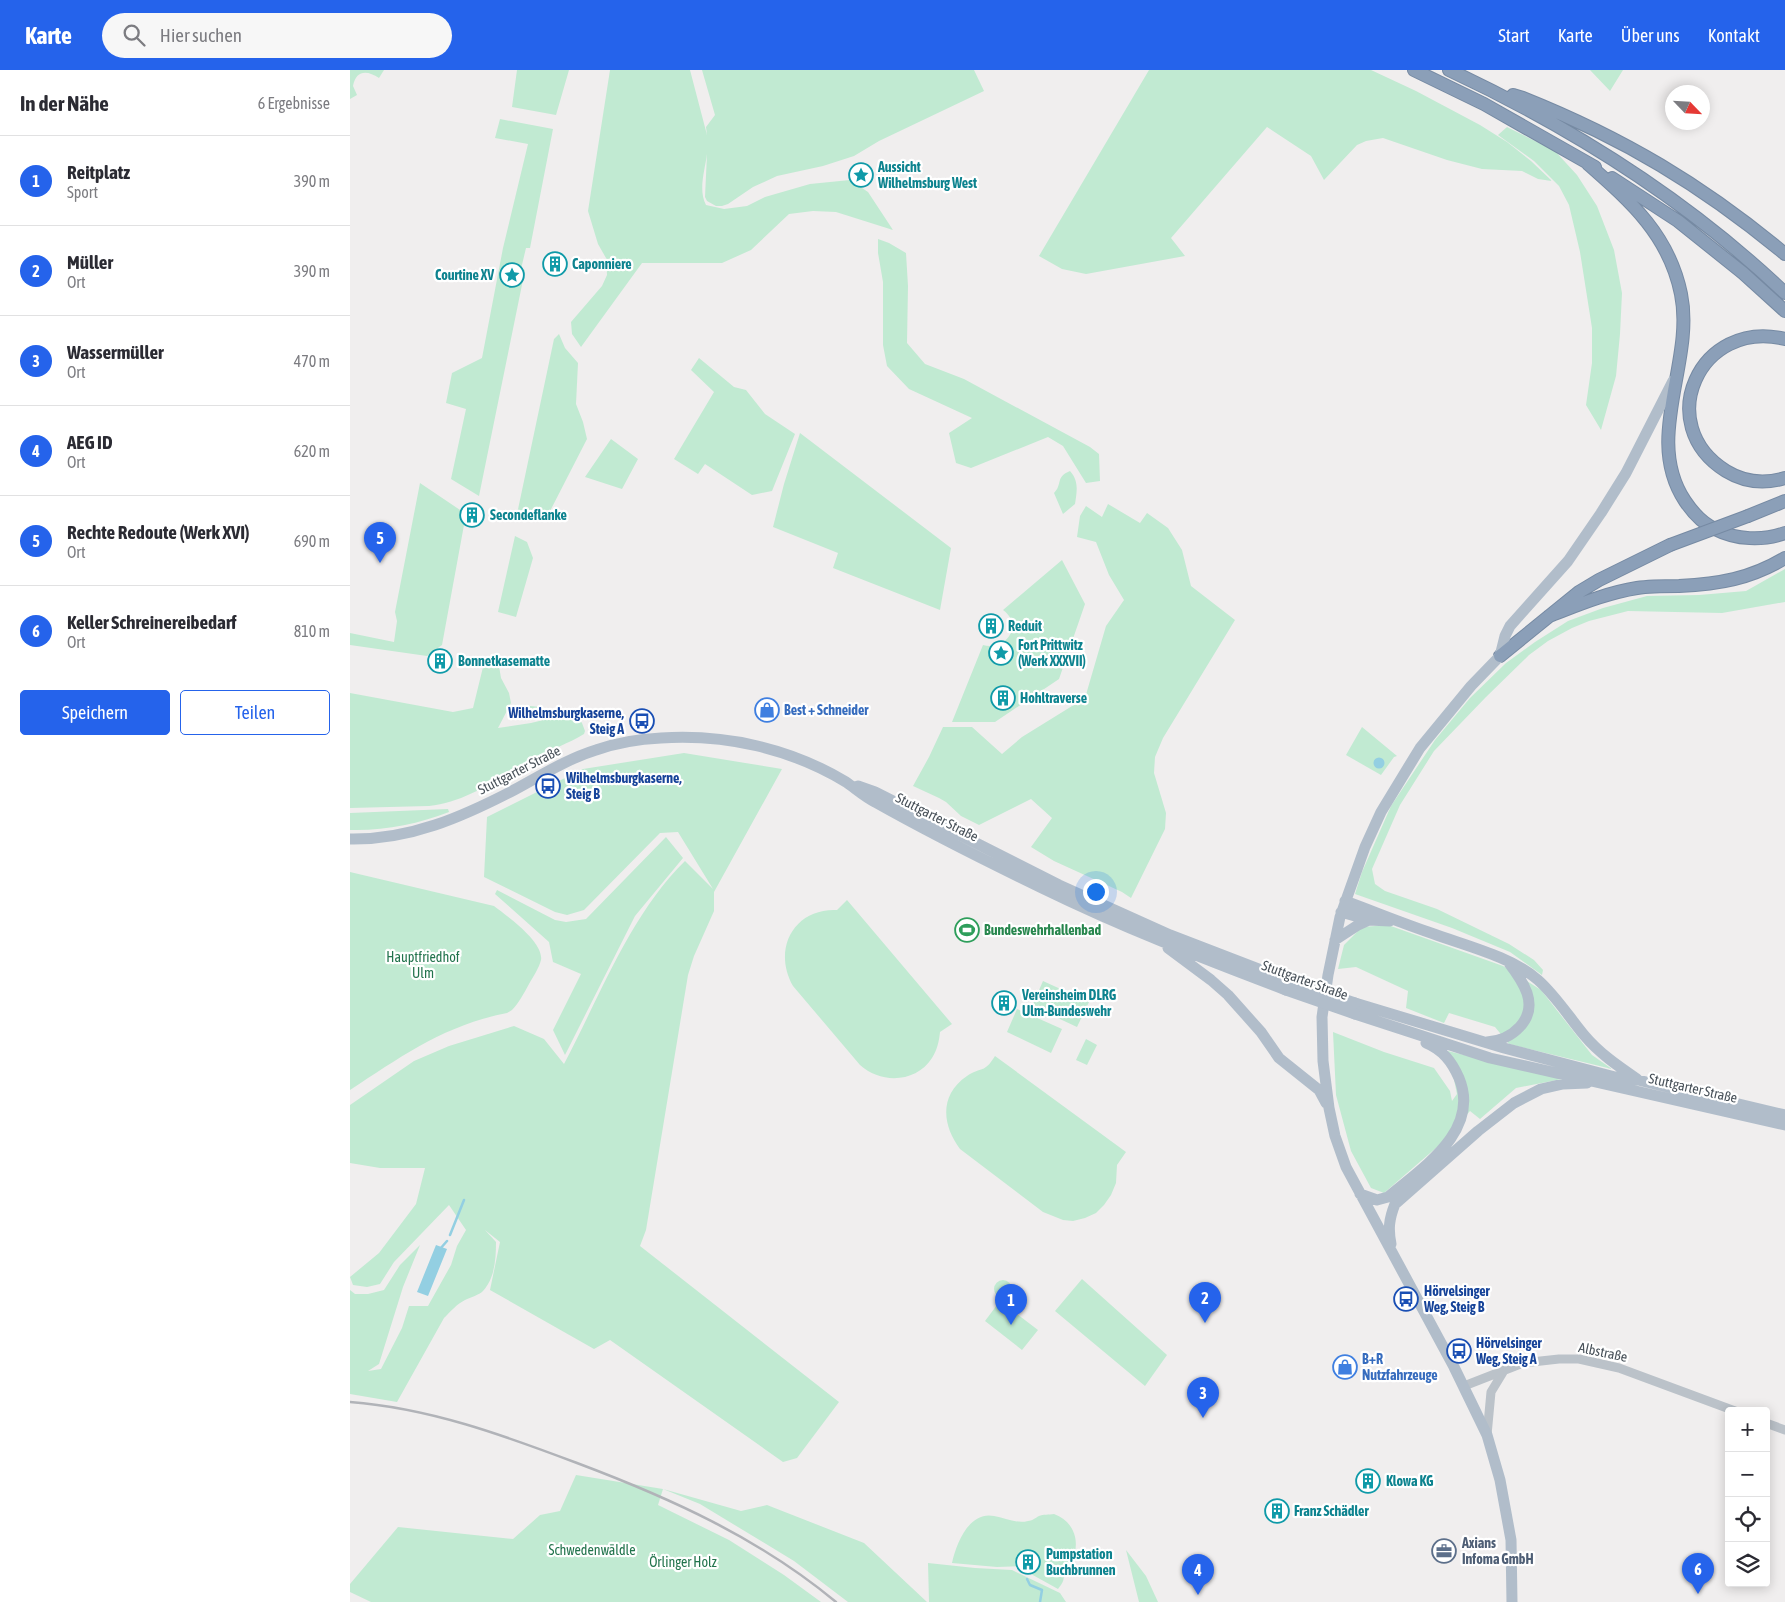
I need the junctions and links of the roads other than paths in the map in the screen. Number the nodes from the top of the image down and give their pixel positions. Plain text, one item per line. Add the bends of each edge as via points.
1 (1414, 70) edge
2 (1449, 70) edge
3 (1494, 91) junction
4 (1588, 164) junction
5 (1785, 254) edge
6 (1785, 292) edge
7 (1785, 311) edge
8 (1785, 338) edge
9 (1678, 371) junction
10 (1785, 478) edge
11 (1785, 501) edge
12 (1785, 533) edge
13 (1785, 558) edge
14 (1549, 616) junction
15 (1500, 656) junction
16 (845, 782) junction
17 (350, 839) edge
18 (1343, 906) junction
19 (1369, 920) junction
20 (1395, 921) junction
21 (1154, 938) junction
22 (1335, 940) junction
23 (1508, 962) junction
24 (1287, 985) junction
25 (1355, 1008) junction
26 (1486, 1042) junction
27 (1638, 1080) junction
28 (1609, 1084) junction
29 (1329, 1108) junction
30 (1785, 1115) edge
31 (1785, 1125) edge
32 (1360, 1194) junction
33 (1395, 1204) junction
34 (1373, 1218) junction
35 (1394, 1255) junction
36 (1505, 1370) junction
37 (1464, 1386) junction
38 (1725, 1408) edge
39 (1770, 1424) edge
40 (1785, 1430) edge
41 (1488, 1435) junction
42 (1512, 1602) edge

1 - 4 highway via 1484,104
2 - 3 highway
3 - 5 highway via 1523,98 1562,114 1663,165 1706,193
3 - 6 highway via 1606,155 1688,210
4 - 7 highway via 1678,221
4 - 9 highway via 1634,206 1666,249 1675,271 1684,316
8 - 10 highway via 1758,335 1742,338 1715,352 1697,376 1689,417 1699,445 1719,467 1746,480 1761,482
9 - 12 highway via 1668,441 1669,461 1673,480 1690,510 1705,524 1729,535 1756,539
9 - 15 main road via 1601,513 1552,580 1513,622
11 - 14 highway, bridge via 1670,545 1599,580
13 - 14 highway via 1757,573 1722,582 1638,588
14 - 15 highway
15 - 18 main road via 1444,717 1401,778 1365,847
16 - 17 main road, Stuttgarter Straße via 793,757 756,745 702,738 652,739 588,753 439,825 397,835
16 - 21 main road, Stuttgarter Straße via 873,801 1044,889
16 - 24 main road, Stuttgarter Straße via 875,792 1059,885
18 - 19 main road
18 - 20 main road via 1379,913
18 - 22 main road
19 - 20 main road
19 - 22 main road
20 - 23 main road
21 - 24 main road, Stuttgarter Straße
21 - 29 main road via 1211,980 1233,1001 1279,1058 1319,1090
22 - 29 main road via 1322,1017
23 - 26 main road via 1528,994 1527,1016 1510,1036
23 - 27 main road via 1538,980 1607,1059
24 - 25 main road, Stuttgarter Straße, bridge
25 - 26 main road, Stuttgarter Straße
25 - 28 main road, Stuttgarter Straße via 1490,1058
25 - 32 main road via 1436,1047 1455,1069 1464,1102 1456,1132 1432,1160 1388,1197 1376,1200
26 - 27 main road, Stuttgarter Straße via 1615,1077
27 - 30 main road, Stuttgarter Straße
28 - 31 main road, Stuttgarter Straße
28 - 33 main road via 1563,1084 1541,1089 1514,1103
29 - 32 main road via 1346,1167
32 - 34 main road
33 - 34 main road
33 - 35 main road via 1388,1229
34 - 35 main road
35 - 37 main road
36 - 37 street, Albstraße
36 - 38 street, Albstraße via 1523,1363 1559,1359 1594,1361
36 - 41 street via 1491,1392
37 - 41 main road
39 - 40 street
41 - 42 main road via 1508,1521

